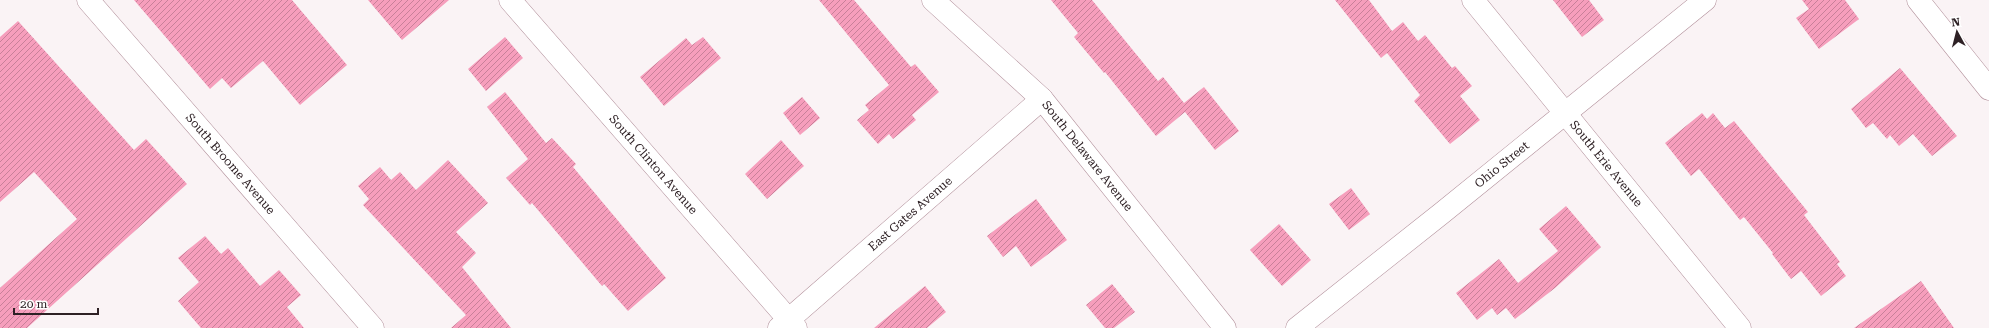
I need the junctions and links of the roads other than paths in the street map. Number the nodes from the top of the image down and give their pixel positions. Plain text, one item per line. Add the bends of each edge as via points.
1 (88, 0) edge
2 (510, 0) edge
3 (933, 0) edge
4 (1473, 0) edge
5 (1705, 0) edge
6 (1918, 0) edge
7 (1989, 89) edge
8 (1042, 100) junction
9 (1566, 112) junction
10 (788, 325) edge
11 (373, 328) edge
12 (1225, 328) edge
13 (1297, 328) edge
14 (1740, 328) edge

1 - 11 street, South Broome Avenue
2 - 10 street, South Clinton Avenue
3 - 8 street, South Delaware Avenue
4 - 9 street, South Erie Avenue
5 - 9 street, Ohio Street
6 - 7 street
8 - 10 street, East Gates Avenue
8 - 12 street, South Delaware Avenue
9 - 13 street, Ohio Street
9 - 14 street, South Erie Avenue

